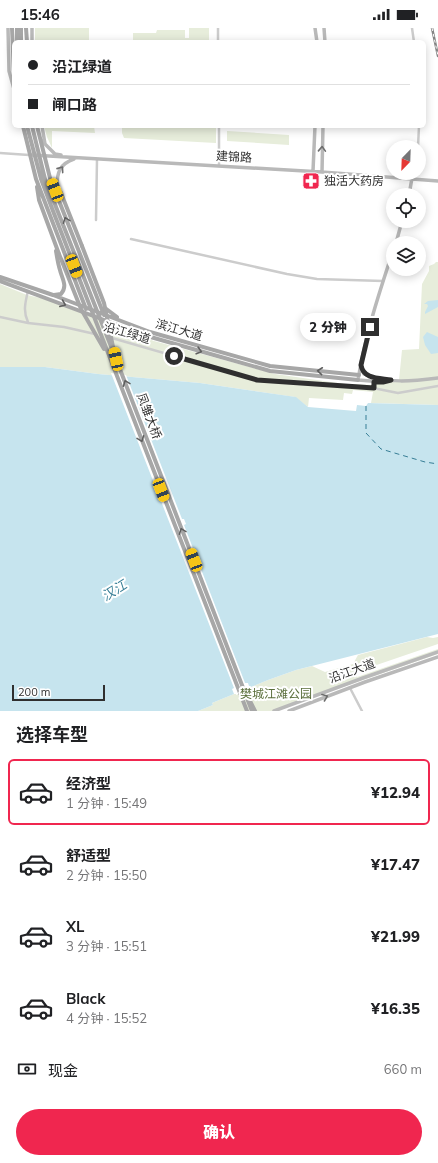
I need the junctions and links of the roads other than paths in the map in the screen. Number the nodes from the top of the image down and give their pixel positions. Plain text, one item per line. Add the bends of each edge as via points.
1 (8, 28) edge
2 (12, 28) edge
3 (17, 28) edge
4 (21, 28) edge
5 (26, 28) edge
6 (32, 28) edge
7 (218, 28) edge
8 (315, 28) edge
9 (324, 28) edge
10 (412, 28) edge
11 (13, 40) edge
12 (17, 40) edge
13 (21, 40) edge
14 (27, 40) edge
15 (32, 40) edge
16 (218, 40) edge
17 (316, 40) edge
18 (325, 40) edge
19 (414, 40) edge
20 (12, 82) edge
21 (22, 128) edge
22 (28, 128) edge
23 (32, 128) edge
24 (38, 128) edge
25 (42, 128) edge
26 (219, 128) edge
27 (315, 128) edge
28 (323, 128) edge
29 (419, 128) edge
30 (40, 138) junction
31 (418, 140) edge
32 (46, 145) junction
33 (0, 153) edge
34 (29, 155) junction
35 (44, 156) junction
36 (76, 158) junction
37 (98, 159) junction
38 (219, 166) junction
39 (313, 171) junction
40 (322, 172) junction
41 (386, 176) edge
42 (50, 178) junction
43 (36, 179) junction
44 (426, 180) edge
45 (438, 181) edge
46 (57, 188) junction
47 (96, 220) dead end
48 (131, 239) dead end
49 (55, 245) junction
50 (386, 272) edge
51 (0, 277) edge
52 (0, 281) edge
53 (383, 281) junction
54 (28, 291) junction
55 (94, 292) junction
56 (53, 295) junction
57 (85, 307) junction
58 (88, 314) junction
59 (103, 314) junction
60 (0, 317) edge
61 (106, 321) junction
62 (28, 323) junction
63 (128, 324) junction
64 (116, 359) junction
65 (111, 361) junction
66 (361, 365) junction
67 (359, 378) junction
68 (438, 378) edge
69 (391, 380) junction
70 (374, 382) junction
71 (438, 386) edge
72 (374, 388) junction
73 (438, 652) edge
74 (438, 657) edge
75 (350, 688) junction
76 (241, 690) junction
77 (246, 711) edge
78 (252, 711) edge
79 (255, 711) edge
80 (274, 711) edge
81 (289, 711) edge
82 (362, 711) edge

1 - 20 street via 9,71
2 - 11 main road
3 - 12 main road
4 - 13 main road
5 - 14 main road
6 - 15 street
7 - 16 street
8 - 17 street
9 - 18 street
10 - 19 street
21 - 34 main road
22 - 65 main road, 凤雏大桥, bridge via 41,179
23 - 64 main road, 凤雏大桥, bridge via 45,179
24 - 30 main road
25 - 32 street
26 - 38 street
27 - 39 street
40 -> 28 street
29 - 31 street
30 - 32 street
30 - 35 main road
32 - 36 street via 55,154
33 - 34 street
34 - 35 street, 建锦路
34 - 43 main road
35 - 36 street, 建锦路
35 - 42 main road
36 - 37 street, 建锦路
46 -> 36 street via 59,171 64,164
37 - 38 street, 建锦路
37 - 47 street
38 - 39 street, 建锦路
39 - 40 street, 建锦路
40 - 41 street, 建锦路
42 - 46 main road
55 -> 42 main road
43 - 49 main road via 39,200
43 - 57 main road
44 - 45 street, 建锦路
46 - 64 main road, bridge via 104,303
48 - 53 street via 317,279
49 - 56 main road via 65,290 61,294
49 - 65 main road, bridge via 81,308
50 - 53 street
51 - 56 main road, 滨江大道
52 - 54 main road, 滨江大道
53 - 66 street
54 -> 58 main road, 滨江大道
54 - 62 street via 24,315
55 - 59 main road
55 - 63 main road via 107,310
56 - 57 main road, 滨江大道
57 - 58 main road
57 - 59 main road, 滨江大道
58 - 61 main road, 滨江大道
59 - 61 main road
59 - 63 main road, 滨江大道
60 - 62 street, 沿江绿道
61 -> 67 main road, 滨江大道 via 147,336 270,371
62 - 72 street, 沿江绿道 via 48,324 91,333 257,380
67 -> 63 main road, 滨江大道 via 270,366
76 -> 64 main road, 凤雏大桥, bridge
65 -> 76 main road, 凤雏大桥, bridge
66 - 67 street
66 - 69 street via 364,374 370,377
67 - 70 street
68 - 69 street
69 - 70 street
70 - 72 street
71 - 72 street, 沿江绿道 via 398,392
73 - 80 street, 沿江大道
74 - 75 street, 沿江大道
81 -> 75 street, 沿江大道
75 - 82 street
76 - 77 main road, 凤雏大桥, bridge
76 - 78 main road, 凤雏大桥, bridge
76 - 79 main road, bridge

